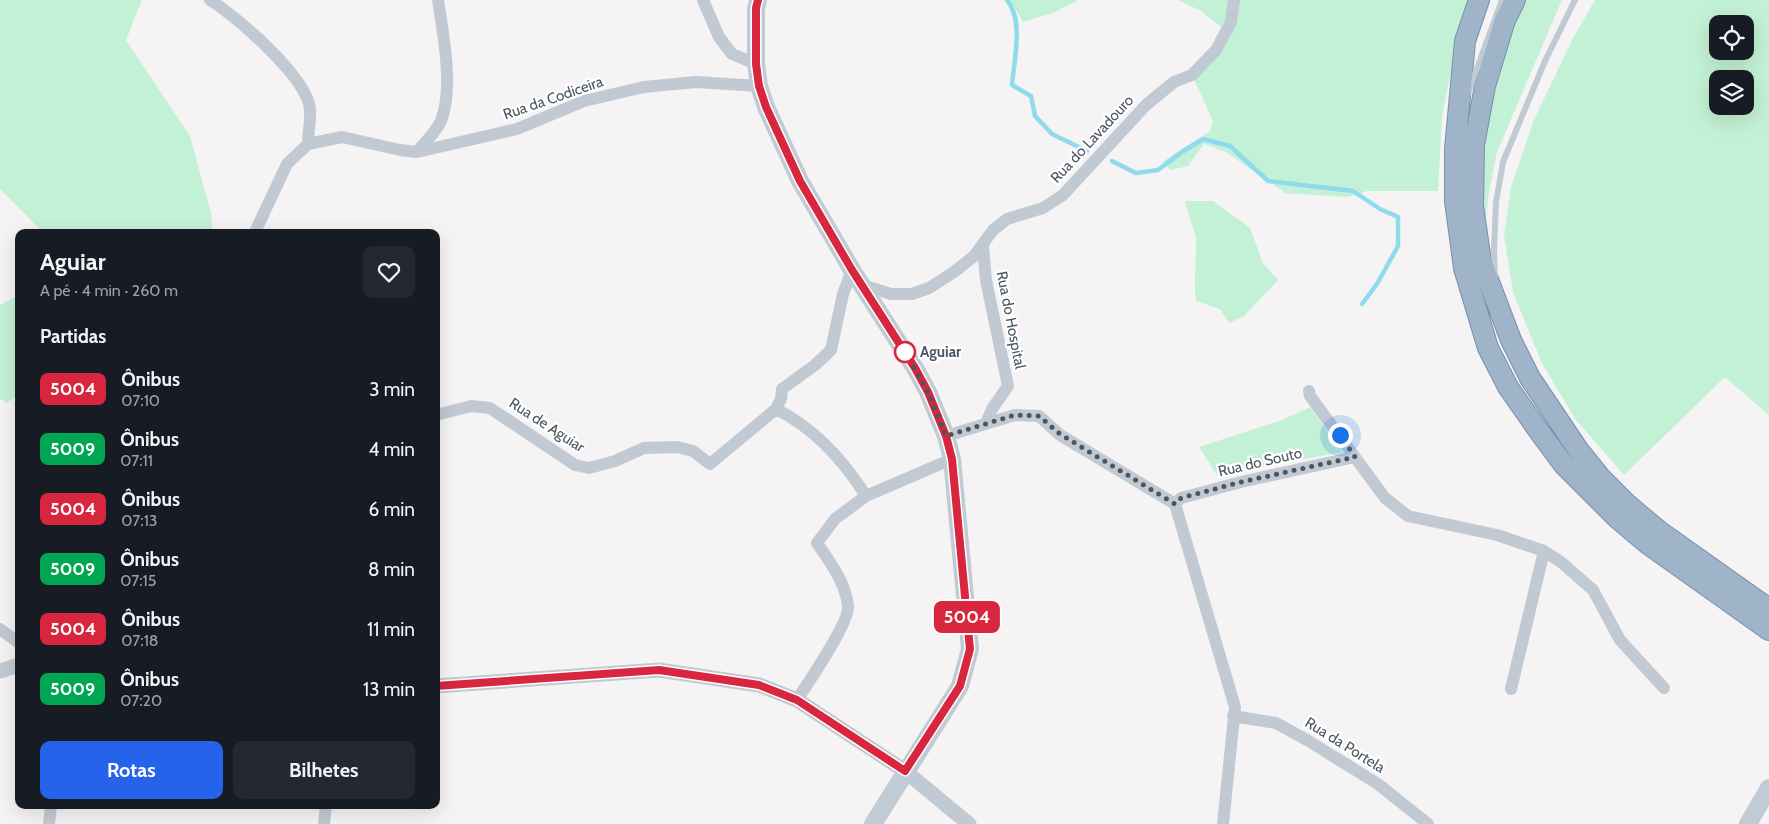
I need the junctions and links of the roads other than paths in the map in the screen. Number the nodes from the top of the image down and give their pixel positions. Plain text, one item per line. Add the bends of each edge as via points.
1 (210, 0) edge
2 (438, 0) edge
3 (703, 0) edge
4 (758, 0) edge
5 (1234, 0) edge
6 (1479, 0) edge
7 (1502, 0) edge
8 (1515, 0) edge
9 (1575, 0) edge
10 (756, 64) junction
11 (759, 86) junction
12 (1458, 122) junction
13 (308, 144) junction
14 (417, 152) junction
15 (256, 229) edge
16 (982, 246) junction
17 (852, 270) junction
18 (862, 285) junction
19 (1497, 306) junction
20 (1309, 391) dead end
21 (776, 409) junction
22 (440, 414) edge
23 (986, 423) junction
24 (946, 436) junction
25 (1355, 457) junction
26 (952, 459) junction
27 (866, 496) junction
28 (1175, 504) junction
29 (1544, 551) junction
30 (1769, 609) edge
31 (0, 629) edge
32 (1769, 630) edge
33 (15, 640) edge
34 (15, 666) edge
35 (0, 671) edge
36 (440, 686) edge
37 (1664, 688) dead end
38 (1511, 689) dead end
39 (797, 700) junction
40 (1233, 716) junction
41 (905, 771) junction
42 (1769, 788) edge
43 (51, 809) edge
44 (326, 809) edge
45 (49, 824) edge
46 (324, 824) edge
47 (873, 824) edge
48 (970, 824) edge
49 (1223, 824) edge
50 (1428, 824) edge
51 (1748, 824) edge

1 - 13 street via 248,29 276,56 299,85 310,108
2 - 14 street via 446,55 445,106 440,122
3 - 10 street via 719,38 732,54
4 - 10 main road
5 - 16 street, Rua do Lavadouro via 1231,22 1216,50 1192,75 1174,82 1146,105 1063,196 1043,208 1007,219 993,230
6 - 12 highway via 1466,41
7 - 12 lane
8 - 19 highway via 1505,20 1485,86 1474,145 1473,206 1481,261
9 - 19 lane via 1545,61 1504,162 1496,202
10 - 11 main road
11 - 14 street, Rua da Codiceira via 696,82 644,87 584,101 518,129
11 - 17 main road via 800,181
12 - 32 highway via 1455,201 1464,268 1488,348 1508,387 1564,465 1616,517 1648,544
13 - 14 street via 342,137
13 - 15 street via 286,164
16 - 18 street, Rua do Lavadouro via 954,272 929,288 912,294 891,294
16 - 23 street, Rua do Hospital via 1008,386
17 - 18 main road
17 - 21 street, Rua de Aguiar via 830,350 782,389
18 - 24 main road via 915,368
19 - 30 highway via 1530,378 1600,477 1659,531
20 - 25 street
21 - 22 street, Rua de Aguiar via 710,464 693,451 677,447 644,448 589,468 575,465 490,408 471,406
21 - 27 street via 787,414 835,453
23 - 24 street
23 - 28 street via 1015,415 1039,416 1060,434
24 - 26 main road
25 - 28 street, Rua do Souto via 1241,482 1181,498
25 - 29 street via 1385,498 1408,516 1497,535
26 - 27 street
26 - 41 main road via 970,649 960,686
27 - 39 street via 835,519 817,543 843,586 849,607 845,622
28 - 40 street via 1235,707
29 - 37 street via 1593,590 1620,640
29 - 38 street
31 - 33 street
34 - 35 street
36 - 39 street via 659,670 759,685
39 - 41 street
40 - 49 street
40 - 50 street, Rua da Portela via 1276,723 1299,735 1378,784
41 - 47 main road
41 - 48 street
42 - 51 main road
43 - 45 street
44 - 46 street

